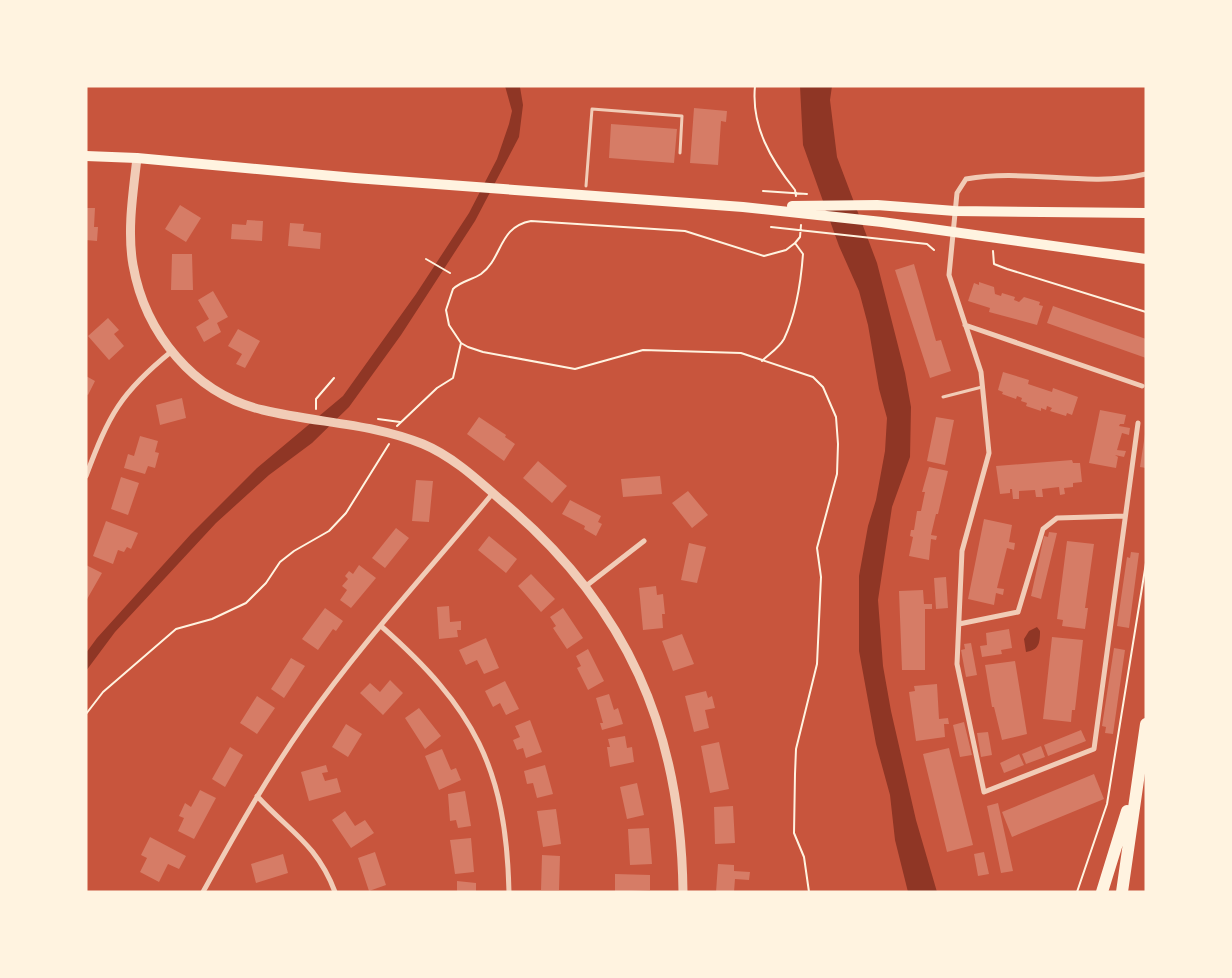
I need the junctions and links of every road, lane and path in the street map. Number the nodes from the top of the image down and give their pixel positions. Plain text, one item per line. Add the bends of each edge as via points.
1 (754, 86) edge
2 (680, 153) dead end
3 (86, 156) edge
4 (137, 158) junction
5 (1146, 174) edge
6 (586, 186) dead end
7 (795, 190) dead end
8 (743, 206) junction
9 (956, 211) junction
10 (1146, 213) edge
11 (771, 227) dead end
12 (802, 231) junction
13 (953, 231) junction
14 (795, 243) junction
15 (934, 250) dead end
16 (993, 251) dead end
17 (426, 259) dead end
18 (1146, 259) edge
19 (450, 273) dead end
20 (1146, 312) edge
21 (965, 325) junction
22 (461, 343) junction
23 (172, 351) junction
24 (762, 361) junction
25 (334, 378) dead end
26 (1142, 386) dead end
27 (982, 387) junction
28 (943, 397) dead end
29 (324, 410) dead end
30 (372, 418) dead end
31 (400, 422) junction
32 (1138, 423) dead end
33 (393, 434) junction
34 (86, 476) edge
35 (493, 493) junction
36 (1125, 516) junction
37 (644, 541) dead end
38 (1146, 563) edge
39 (586, 586) junction
40 (959, 624) junction
41 (381, 626) junction
42 (86, 714) edge
43 (1146, 724) edge
44 (1146, 752) edge
45 (257, 796) junction
46 (203, 892) edge
47 (335, 892) edge
48 (509, 892) edge
49 (684, 892) edge
50 (809, 892) edge
51 (1077, 892) edge
52 (1102, 892) edge
53 (1122, 892) edge

1 - 7 path via 754,104 764,142
2 - 6 lane via 682,116 592,109
3 - 4 main road
4 - 8 main road via 277,172
4 - 23 street via 131,236 133,264 146,311
5 - 9 street via 1124,179 1082,180 992,174 966,179 958,193
8 - 9 main road via 877,206
8 - 13 main road
9 - 10 main road
9 - 13 street
11 - 12 path
12 - 14 path
12 - 15 path via 927,244
13 - 18 main road
13 - 21 street via 949,274
14 - 22 path via 786,250 764,256 685,231 525,222 510,231 480,274 453,289 446,310 449,325
14 - 24 path via 803,254 793,311 784,339
16 - 20 path via 994,264
17 - 19 path
21 - 26 street
21 - 27 street via 981,372
22 - 24 path via 483,352 575,369 643,350 658,349 741,353
22 - 31 path via 453,378 436,388
23 - 33 street via 207,385 245,405
23 - 34 street via 144,374 118,405 103,430
24 - 50 path via 812,377 823,387 836,417 837,474 817,548 821,577 817,664 796,749 794,832 804,857
25 - 29 path via 316,398 315,408
27 - 28 lane
27 - 40 street via 989,453 962,551
30 - 31 path
31 - 33 path
32 - 36 street
33 - 35 street via 445,456
33 - 42 path via 346,513 329,531 280,562 266,583 246,603 212,619 176,629 103,692
35 - 39 street via 537,531
35 - 41 street
36 - 40 street via 1057,518 1043,529 1018,612
36 - 40 street via 1094,749 984,792 957,664
37 - 39 street
38 - 51 path via 1107,804
39 - 49 street via 625,645 655,712 676,792
41 - 45 street via 305,723
41 - 48 street via 442,685 475,734 500,799 506,829
43 - 53 highway
44 - 52 highway
45 - 46 street
45 - 47 street via 316,854

